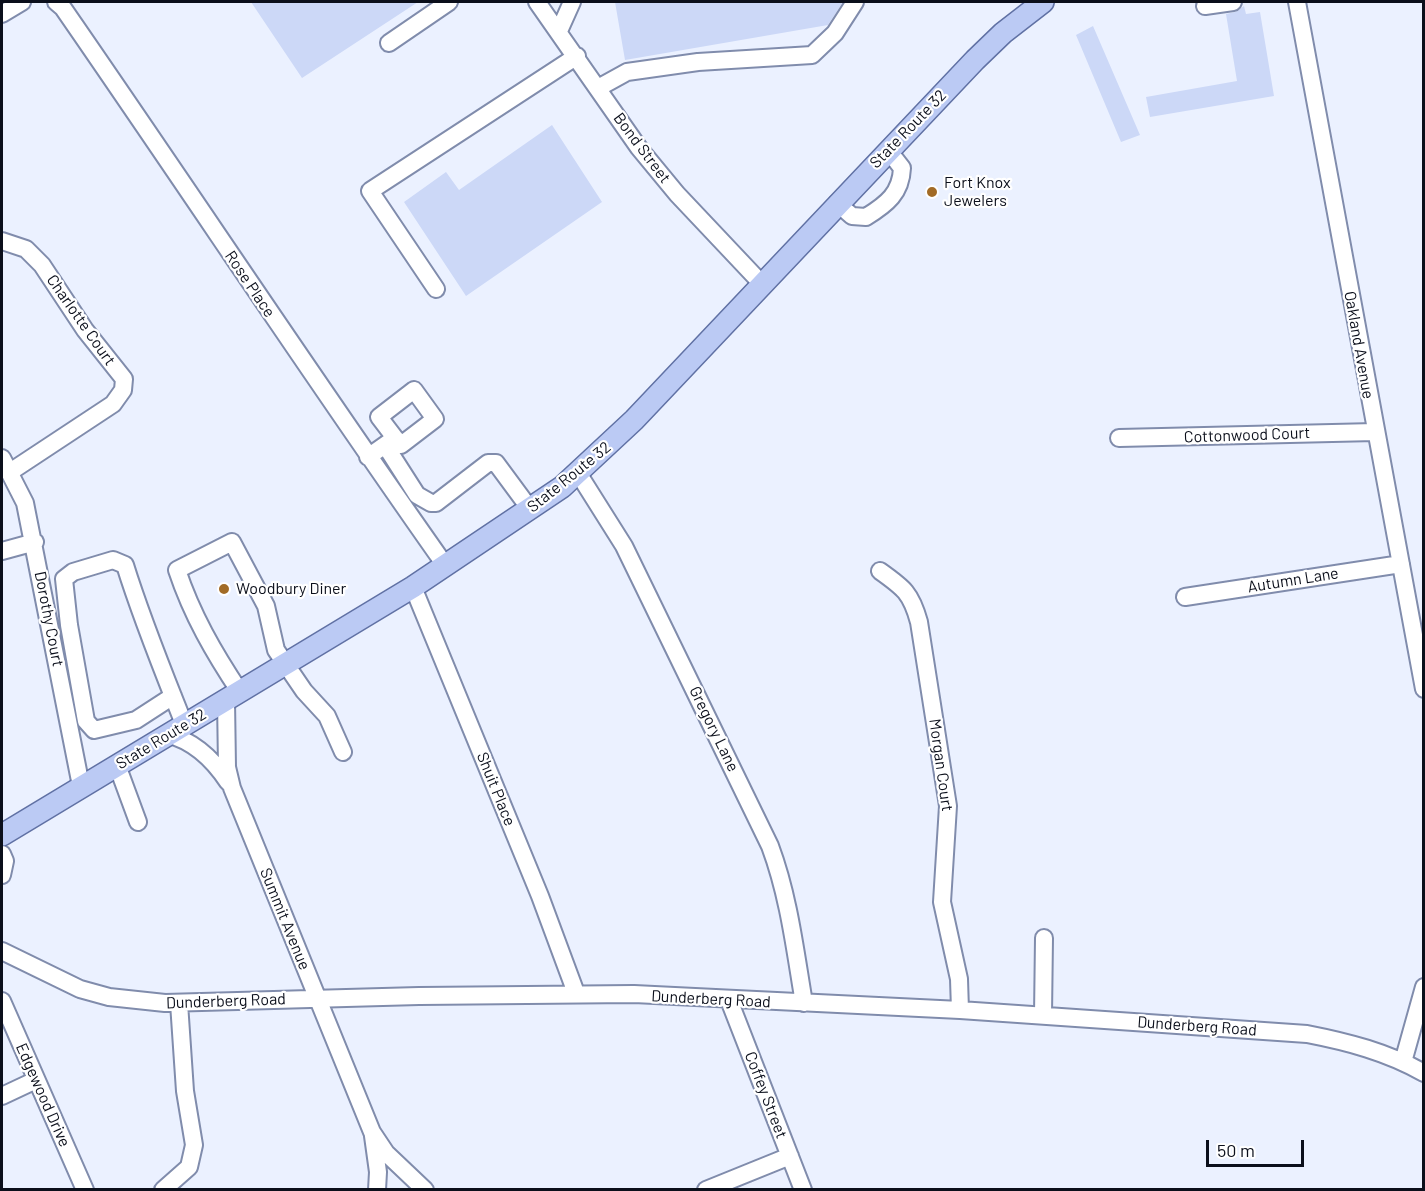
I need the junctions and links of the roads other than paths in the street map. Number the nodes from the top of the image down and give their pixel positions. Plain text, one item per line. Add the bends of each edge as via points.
1 (56, 2) edge
2 (449, 2) edge
3 (537, 2) edge
4 (572, 2) edge
5 (855, 2) edge
6 (1233, 2) edge
7 (1297, 2) edge
8 (1033, 5) edge
9 (1204, 6) dead end
10 (559, 31) junction
11 (389, 44) dead end
12 (577, 56) junction
13 (598, 88) junction
14 (888, 150) junction
15 (837, 203) junction
16 (2, 241) edge
17 (762, 284) junction
18 (436, 289) dead end
19 (1375, 432) junction
20 (1119, 438) dead end
21 (368, 457) junction
22 (6, 465) edge
23 (578, 473) junction
24 (530, 509) junction
25 (34, 542) junction
26 (2, 551) edge
27 (1401, 564) junction
28 (445, 565) junction
29 (880, 571) dead end
30 (413, 587) junction
31 (1185, 597) dead end
32 (284, 664) junction
33 (1424, 689) edge
34 (173, 696) junction
35 (233, 696) junction
36 (176, 729) junction
37 (343, 752) dead end
38 (117, 765) junction
39 (81, 786) junction
40 (232, 788) junction
41 (138, 822) dead end
42 (2, 834) edge
43 (1044, 938) dead end
44 (2, 951) edge
45 (1424, 987) edge
46 (576, 993) junction
47 (317, 998) junction
48 (729, 1000) junction
49 (2, 1001) edge
50 (179, 1003) junction
51 (804, 1003) junction
52 (960, 1010) junction
53 (1043, 1015) junction
54 (7, 1030) edge
55 (1403, 1062) junction
56 (1424, 1073) edge
57 (36, 1080) junction
58 (2, 1096) edge
59 (372, 1132) junction
60 (790, 1156) junction
61 (85, 1190) edge
62 (164, 1190) edge
63 (377, 1190) edge
64 (425, 1190) edge
65 (706, 1190) edge
66 (803, 1190) edge

1 - 21 street, Rose Place
2 - 11 street
3 - 10 street, Bond Street
4 - 10 street
5 - 13 street via 835,33 812,55 698,62 627,72
6 - 9 street
7 - 19 street, Oakland Avenue
8 - 14 main road, State Route 32
10 - 12 street, Bond Street
12 - 13 street, Bond Street
12 - 18 street via 370,191
13 - 17 street, Bond Street via 677,194
14 - 15 main road, State Route 32
14 - 15 street via 903,168 901,184 894,195 866,217 852,216
15 - 17 main road, State Route 32
16 - 22 street, Charlotte Court via 26,249 42,265 85,330 124,379 123,390 113,404
17 - 23 main road, State Route 32 via 634,420
19 - 20 street, Cottonwood Court
19 - 27 street, Oakland Avenue
21 - 24 street via 390,442 424,501 436,502 491,462 499,466
21 - 28 street, Rose Place
22 - 25 street, Dorothy Court via 25,502
23 - 24 main road, State Route 32
23 - 51 street, Gregory Lane via 624,546 770,846 781,876
24 - 28 main road, State Route 32
25 - 26 street
25 - 39 street, Dorothy Court
27 - 31 street, Autumn Lane
27 - 33 street, Oakland Avenue
28 - 30 main road, State Route 32
29 - 52 street, Morgan Court via 904,588 913,600 919,622 948,806 942,902 959,979
30 - 32 main road, State Route 32
30 - 46 street, Shuit Place
32 - 35 main road, State Route 32
32 - 35 street via 276,650 266,606 232,542 177,570
32 - 37 street via 327,716
34 - 34 street via 125,566 113,560 64,579 86,721 94,730 136,720
34 - 36 street
35 - 36 main road, State Route 32
35 - 40 street, Summit Avenue via 227,766
36 - 38 main road, State Route 32
36 - 40 street via 219,768
38 - 39 main road, State Route 32
38 - 41 street
39 - 42 main road, State Route 32
40 - 47 street, Summit Avenue
43 - 53 street
44 - 50 street, Dunderberg Road via 80,989 137,1002
45 - 55 street
46 - 47 street, Dunderberg Road
46 - 48 street, Dunderberg Road
47 - 50 street, Dunderberg Road
47 - 59 street, Summit Avenue
48 - 51 street, Dunderberg Road
48 - 60 street, Coffey Street
49 - 54 street, Edgewood Drive
50 - 62 street via 184,1091 194,1145 189,1167
51 - 52 street, Dunderberg Road
52 - 53 street, Dunderberg Road
53 - 55 street, Dunderberg Road via 1307,1034 1349,1042
54 - 57 street, Edgewood Drive
55 - 56 street, Dunderberg Road
57 - 58 street
57 - 61 street, Edgewood Drive
59 - 63 street, Summit Avenue
59 - 64 street, Summit Avenue via 386,1153
60 - 65 street
60 - 66 street, Coffey Street

